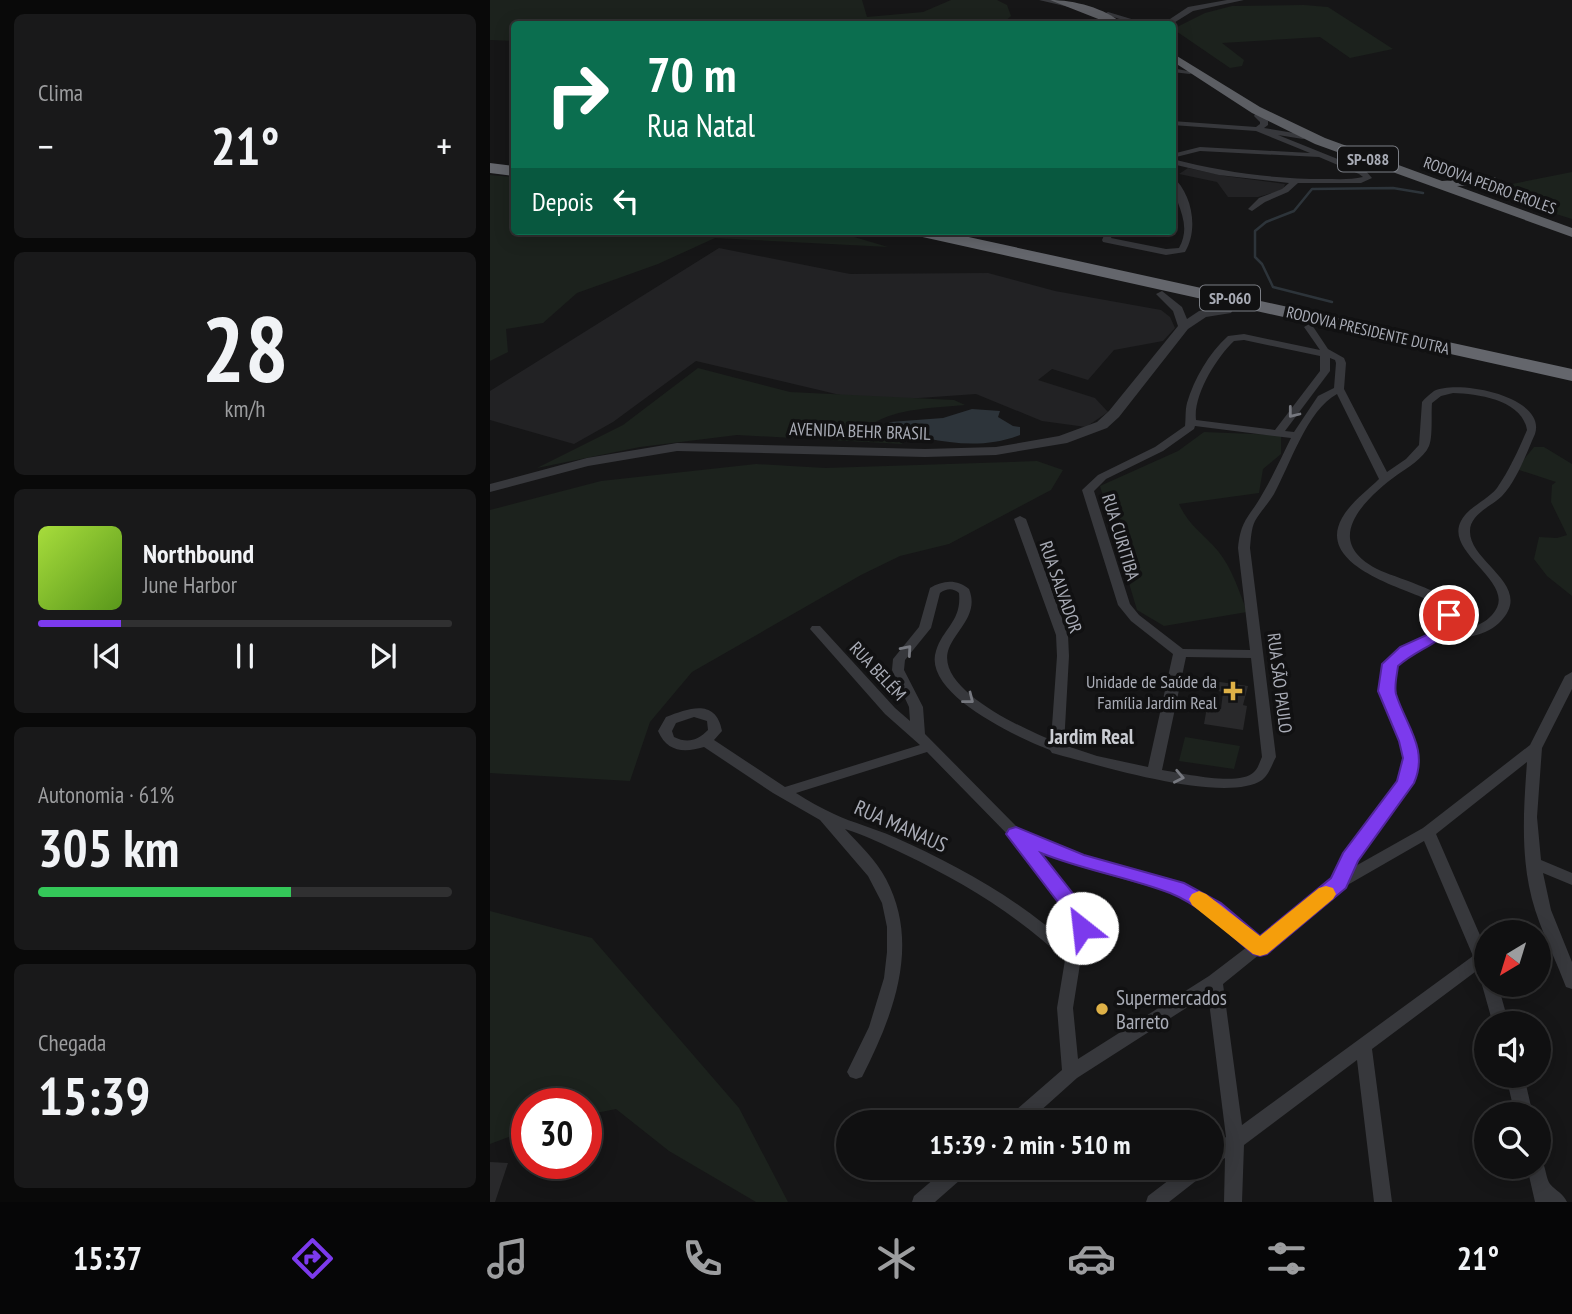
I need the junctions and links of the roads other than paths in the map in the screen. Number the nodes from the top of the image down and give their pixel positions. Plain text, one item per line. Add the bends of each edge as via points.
1 (1042, 0) edge
2 (1055, 0) edge
3 (1070, 0) edge
4 (1240, 0) edge
5 (1094, 12) junction
6 (1108, 14) junction
7 (1112, 21) edge
8 (1120, 21) edge
9 (1131, 21) edge
10 (1171, 21) edge
11 (1176, 63) edge
12 (1176, 122) edge
13 (1258, 123) junction
14 (1176, 155) edge
15 (1320, 156) junction
16 (1176, 162) edge
17 (490, 163) edge
18 (511, 165) edge
19 (490, 168) edge
20 (511, 171) edge
21 (1295, 182) junction
22 (1432, 182) junction
23 (1176, 188) edge
24 (1471, 196) junction
25 (1252, 209) dead end
26 (935, 235) edge
27 (971, 235) edge
28 (1107, 235) edge
29 (1572, 235) edge
30 (1049, 261) junction
31 (1162, 294) junction
32 (1227, 310) junction
33 (1184, 326) junction
34 (1310, 327) junction
35 (1410, 339) junction
36 (1326, 353) junction
37 (1339, 358) joint
38 (1572, 365) edge
39 (1572, 375) edge
40 (1313, 388) junction
41 (1339, 389) junction
42 (1191, 422) junction
43 (1278, 433) junction
44 (1298, 436) junction
45 (1385, 479) junction
46 (490, 488) edge
47 (1020, 519) dead end
48 (816, 629) dead end
49 (1434, 638) junction
50 (1180, 653) junction
51 (1256, 654) junction
52 (1572, 676) edge
53 (705, 741) dead end
54 (924, 741) junction
55 (1535, 748) junction
56 (1057, 750) junction
57 (1154, 772) junction
58 (783, 792) junction
59 (826, 817) junction
60 (1428, 832) junction
61 (1016, 834) junction
62 (1535, 864) junction
63 (1572, 880) edge
64 (1339, 883) junction
65 (1474, 939) edge
66 (1260, 948) junction
67 (1073, 958) junction
68 (1474, 969) edge
69 (1215, 981) junction
70 (1572, 982) edge
71 (1363, 1044) junction
72 (856, 1072) dead end
73 (1071, 1073) junction
74 (1029, 1110) edge
75 (1235, 1140) junction
76 (1224, 1148) edge
77 (947, 1180) edge
78 (1183, 1180) edge
79 (1542, 1194) edge
80 (921, 1202) edge
81 (1155, 1202) edge
82 (1233, 1202) edge
83 (1383, 1202) edge
84 (1558, 1202) edge

1 - 5 street
2 - 5 highway
3 - 6 highway
4 - 10 street via 1191,9
5 - 7 highway
6 - 8 highway
6 - 9 street
11 - 13 highway, RODOVIA PEDRO EROLES / SP-088
11 - 22 highway, RODOVIA PEDRO EROLES / SP-088 via 1286,126
12 - 13 street
13 - 15 street
13 - 29 highway, RODOVIA PEDRO EROLES / SP-088
14 - 15 street via 1200,149
15 - 21 street via 1368,178
16 - 21 street via 1222,174
17 - 18 highway
19 - 20 highway
21 - 25 street via 1288,191 1261,200
22 - 24 highway, RODOVIA PEDRO EROLES / SP-088
22 - 24 highway via 1490,180 1469,188
23 - 28 street via 1188,211 1182,250 1166,252
24 - 29 highway, RODOVIA PEDRO EROLES / SP-088
26 - 30 highway, RODOVIA PRESIDENTE DUTRA / SP-060
27 - 38 highway, RODOVIA PRESIDENTE DUTRA / SP-060
30 - 31 highway
30 - 35 highway, RODOVIA PRESIDENTE DUTRA / SP-060
31 - 32 highway
31 - 33 street via 1178,310
32 - 33 street via 1203,314
32 - 34 highway
33 - 46 street, AVENIDA BEHR BRASIL via 1114,414 1102,425 1062,440 971,453 677,447 599,460
34 - 35 highway
34 - 36 street
35 - 39 highway, RODOVIA PRESIDENTE DUTRA / SP-060
36 - 37 street
36 - 40 street via 1325,371
36 - 42 street via 1231,338 1192,400
37 - 41 street
40 - 41 street
40 -> 43 street
41 - 44 street, RUA SÃO PAULO via 1322,398
41 - 45 street
42 - 43 street
42 - 50 street, RUA CURITIBA via 1159,449 1102,477 1088,490 1124,605
43 - 44 street
44 - 51 street, RUA SÃO PAULO via 1248,523 1245,537
45 - 49 street via 1348,518 1346,547 1360,566 1375,575 1442,601 1448,621
45 - 49 street via 1421,451 1426,442 1427,402 1437,392 1481,393 1519,407 1530,419 1532,430 1503,488 1464,528 1466,541 1502,591 1504,607 1485,626
47 - 56 street, RUA SALVADOR via 1062,635
48 - 54 street, RUA BELÉM via 890,712
49 - 64 street via 1406,650 1390,664 1387,691 1408,741 1410,771 1349,858
50 - 51 street
50 - 57 street
57 -> 51 street, RUA SÃO PAULO via 1228,784 1260,775 1269,757
52 - 55 street
53 - 58 street, RUA MANAUS
54 -> 56 street, RUA SÃO PAULO via 916,707 898,670 899,659 925,628 934,591 955,585 965,592 965,613 942,650 944,677 985,711
54 - 58 street
54 - 61 street
55 - 60 street
55 - 62 street via 1530,817
56 - 57 street, RUA SÃO PAULO
58 - 59 street, RUA MANAUS
59 - 67 street, RUA MANAUS via 866,830 1006,902 1044,929
59 - 72 street via 879,880 893,928 891,985 873,1041
60 - 64 street
60 - 65 street
61 - 66 street via 1079,861 1177,888 1213,909
61 - 67 street via 1080,919 1082,937
62 - 63 street
62 - 70 street via 1543,911
64 - 66 street
66 - 69 street
67 - 73 street via 1065,1008
68 - 71 street
69 - 73 street
69 - 75 street
71 - 75 street
71 - 83 street
73 - 74 street
75 - 76 street
75 - 82 street
77 - 80 street
78 - 81 street
79 - 84 street

